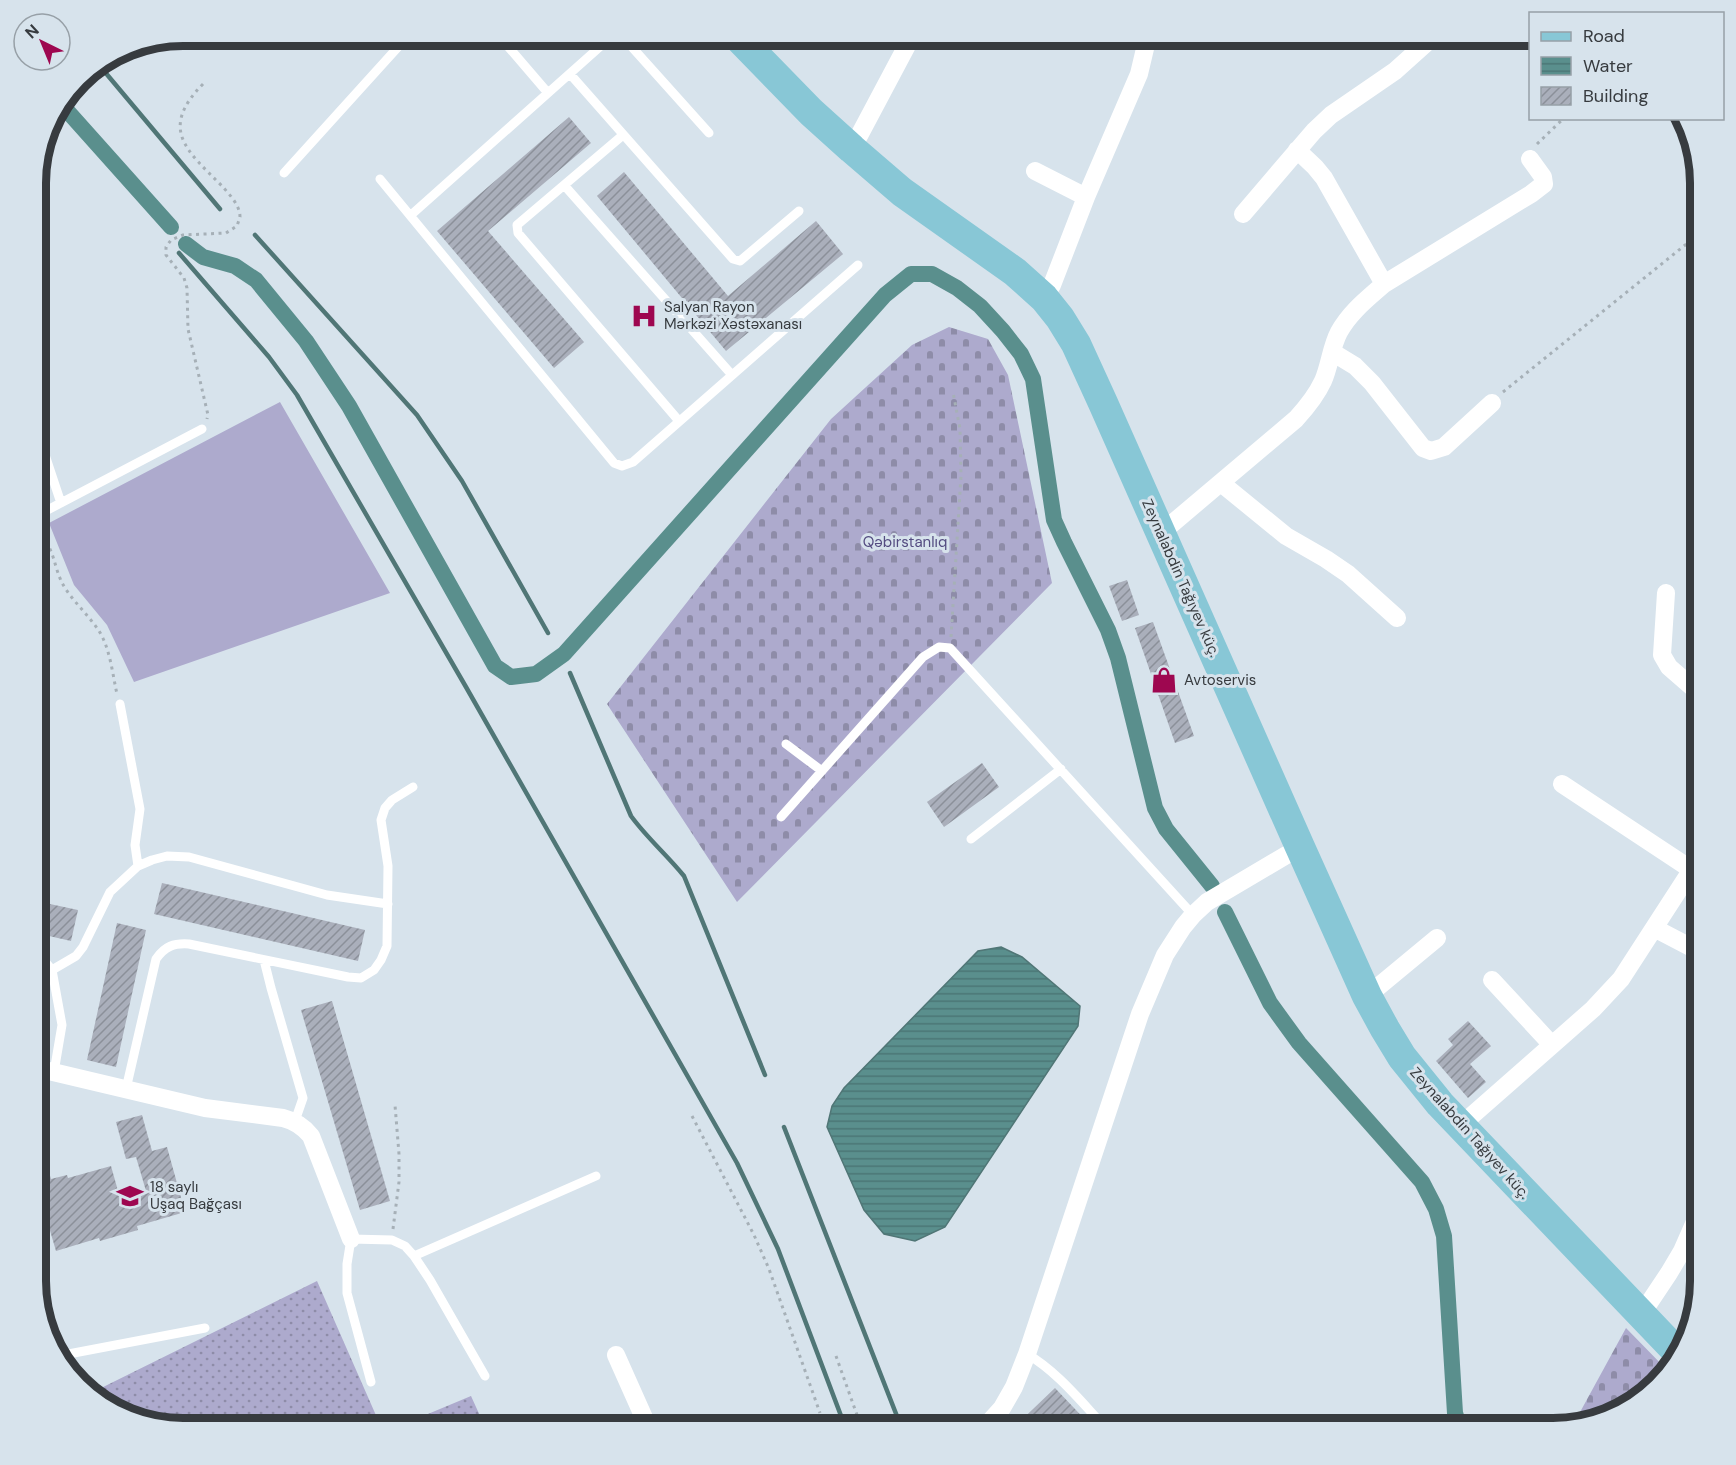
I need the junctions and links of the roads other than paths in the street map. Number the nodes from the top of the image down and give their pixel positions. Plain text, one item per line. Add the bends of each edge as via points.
1 (906, 46) edge
2 (1146, 46) edge
3 (1422, 46) edge
4 (398, 47) edge
5 (508, 47) edge
6 (600, 47) edge
7 (632, 47) edge
8 (747, 47) edge
9 (570, 74) junction
10 (548, 93) junction
11 (709, 133) dead end
12 (623, 135) junction
13 (852, 149) junction
14 (1297, 150) junction
15 (1530, 159) road end
16 (1035, 171) dead end
17 (284, 173) dead end
18 (380, 180) dead end
19 (564, 185) junction
20 (1086, 197) junction
21 (799, 211) dead end
22 (1243, 214) dead end
23 (411, 215) junction
24 (858, 265) dead end
25 (1384, 284) junction
26 (1044, 298) junction
27 (1332, 352) junction
28 (732, 375) junction
29 (1492, 403) road end
30 (679, 421) junction
31 (202, 429) road end
32 (47, 467) edge
33 (1221, 483) junction
34 (61, 503) junction
35 (47, 510) edge
36 (1161, 533) junction
37 (1666, 593) dead end
38 (1397, 618) dead end
39 (1690, 685) edge
40 (120, 704) road end
41 (786, 744) dead end
42 (1061, 769) junction
43 (822, 771) junction
44 (1562, 784) dead end
45 (413, 787) dead end
46 (781, 817) dead end
47 (971, 839) dead end
48 (1300, 847) junction
49 (1690, 860) edge
50 (138, 866) junction
51 (1690, 873) edge
52 (388, 904) junction
53 (1193, 915) junction
54 (1654, 928) junction
55 (1437, 938) dead end
56 (1690, 947) edge
57 (264, 960) junction
58 (47, 964) edge
59 (52, 970) junction
60 (1492, 980) dead end
61 (1367, 996) junction
62 (1552, 1045) junction
63 (47, 1070) edge
64 (54, 1072) junction
65 (126, 1089) junction
66 (294, 1121) junction
67 (1460, 1126) junction
68 (596, 1176) dead end
69 (1690, 1233) edge
70 (351, 1239) junction
71 (414, 1256) junction
72 (1641, 1315) junction
73 (205, 1328) dead end
74 (1672, 1347) edge
75 (68, 1354) edge
76 (1027, 1354) junction
77 (616, 1355) dead end
78 (485, 1376) dead end
79 (371, 1382) dead end
80 (645, 1418) edge
81 (993, 1418) edge
82 (1096, 1418) edge

1 - 13 street
2 - 20 street via 1140,74
3 - 14 street via 1331,115
4 - 17 lane
5 - 10 lane
6 - 9 lane
7 - 11 lane
8 - 13 main road, Zeynalabdin Tağıyev küç.
9 - 10 lane
9 - 12 lane
10 - 23 lane
12 - 19 lane
12 - 21 lane via 733,259 740,261
13 - 26 main road, Zeynalabdin Tağıyev küç. via 902,192 1015,272
14 - 22 street
14 - 25 street via 1324,178
15 - 25 street via 1545,184
16 - 20 street
18 - 23 lane
19 - 28 lane
19 - 30 lane via 517,225 518,233
20 - 26 street
23 - 30 lane via 614,463 622,466 633,462
24 - 28 lane
25 - 27 street via 1350,316 1338,333
26 - 36 main road, Zeynalabdin Tağıyev küç. via 1076,344
27 - 29 street via 1355,366 1423,448 1431,451 1444,447
27 - 33 street via 1323,380 1296,419
28 - 30 lane
31 - 34 lane
32 - 34 lane
33 - 36 street
33 - 38 street via 1286,536 1348,574
34 - 35 lane
36 - 48 main road, Zeynalabdin Tağıyev küç.
37 - 39 street via 1662,655 1669,667
40 - 50 lane via 140,809 135,844
41 - 43 lane
42 - 43 lane via 950,648 939,647 923,657
42 - 47 lane
42 - 53 lane
43 - 46 lane
44 - 49 street
45 - 52 lane via 392,800 381,820 388,866
48 - 53 street
48 - 61 main road, Zeynalabdin Tağıyev küç.
50 - 52 lane via 167,856 189,857 327,895
50 - 59 lane via 110,892 76,956
51 - 54 street
52 - 57 lane via 387,946 374,970 361,978
53 - 76 street via 1165,955 1140,1014
54 - 56 street
54 - 62 street via 1622,979
55 - 61 street
57 - 65 lane via 178,943 161,951
57 - 66 lane via 303,1098
58 - 59 lane
59 - 64 lane via 62,1025
60 - 62 street
61 - 67 main road, Zeynalabdin Tağıyev küç. via 1402,1057
62 - 67 street
63 - 64 street
64 - 65 street
65 - 66 street via 205,1108
66 - 70 street via 311,1136
67 - 72 main road, Zeynalabdin Tağıyev küç.
68 - 71 lane
69 - 72 street via 1670,1273
70 - 71 lane via 392,1240
70 - 79 lane via 347,1293
71 - 78 lane
72 - 74 main road, Zeynalabdin Tağıyev küç.
73 - 75 lane
76 - 81 street via 1014,1387
76 - 82 lane via 1054,1374
77 - 80 street

